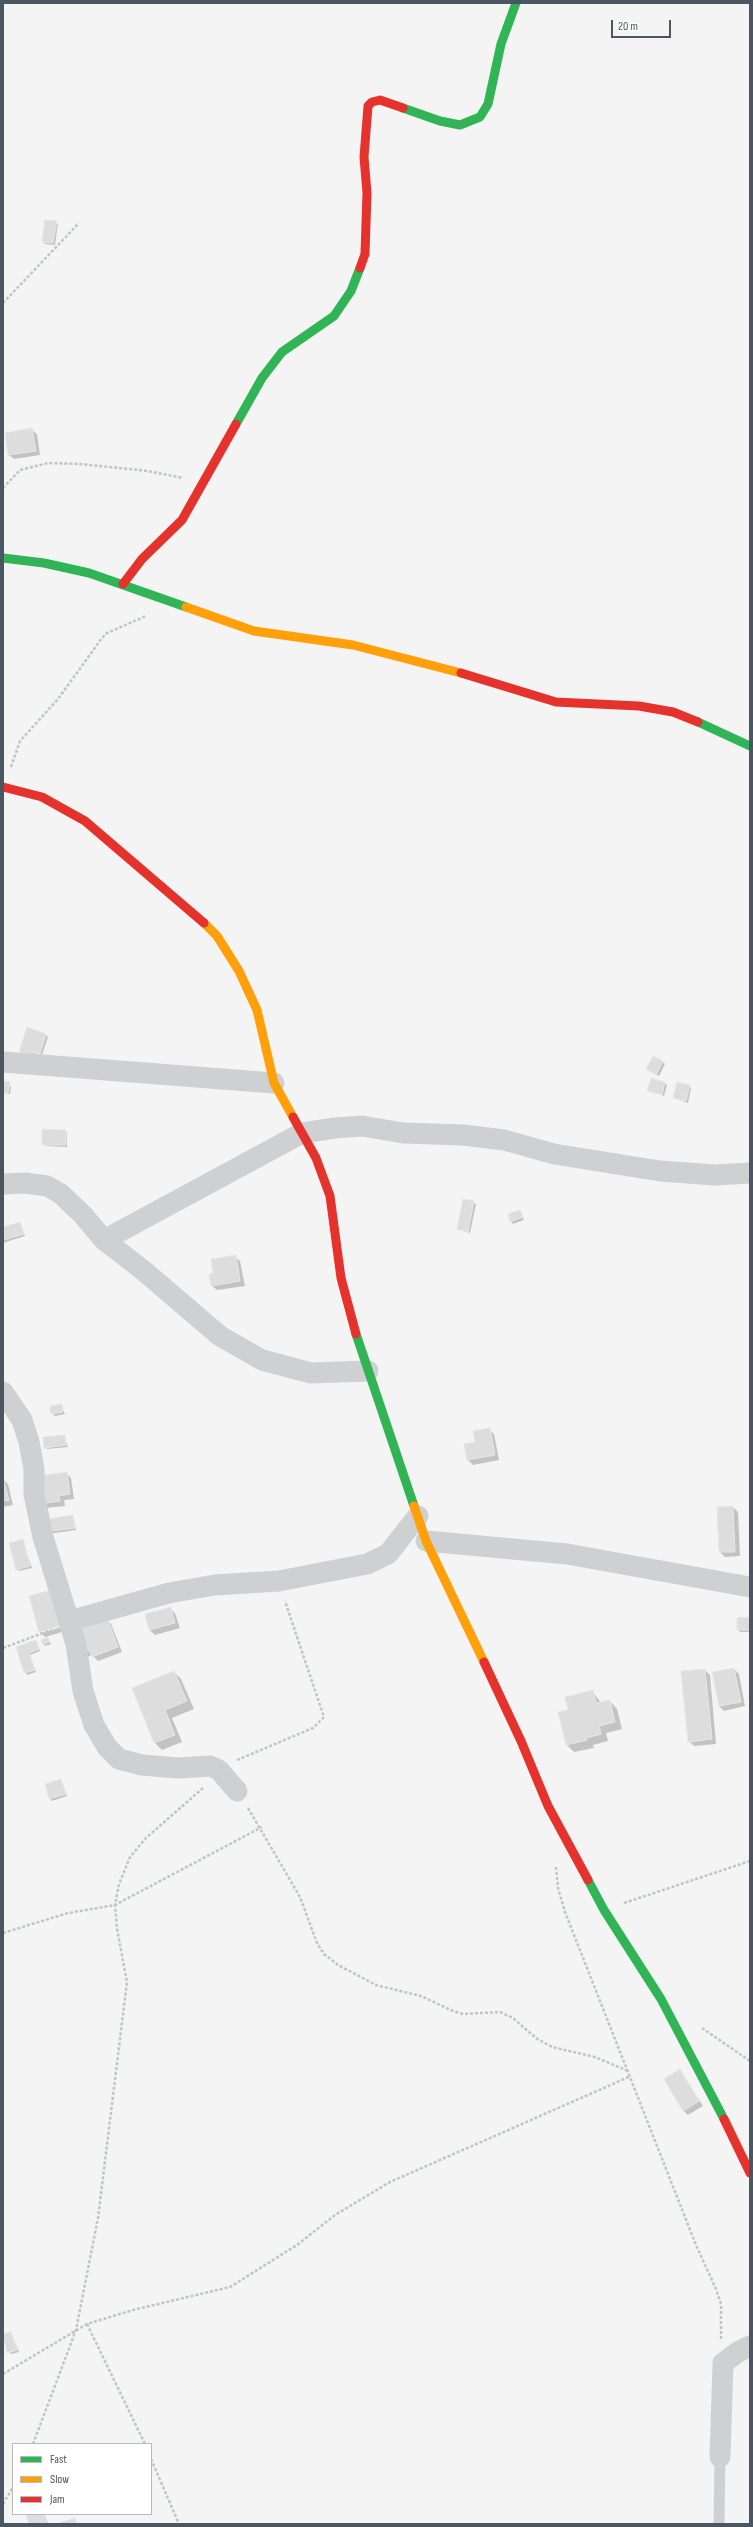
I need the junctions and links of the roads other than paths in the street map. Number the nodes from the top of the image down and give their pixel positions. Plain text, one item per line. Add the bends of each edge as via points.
1 (516, 3) edge
2 (3, 558) edge
3 (123, 584) junction
4 (750, 746) edge
5 (4, 787) edge
6 (3, 1062) edge
7 (274, 1083) junction
8 (302, 1133) junction
9 (750, 1173) edge
10 (3, 1184) edge
11 (104, 1240) junction
12 (368, 1371) junction
13 (3, 1392) edge
14 (418, 1516) junction
15 (426, 1541) junction
16 (750, 1587) edge
17 (69, 1622) junction
18 (237, 1791) road end
19 (750, 2173) edge
20 (750, 2346) edge
21 (720, 2457) joint
22 (719, 2524) edge

1 - 3 street via 501,44 488,104 480,117 460,125 440,121 380,100 368,106 364,157 367,193 365,254 351,292 334,316 282,352 262,378 182,520 142,559
2 - 3 street via 44,563
3 - 4 street via 254,631 328,640 406,657 556,702 639,706 673,712
5 - 7 street via 42,797 85,821 194,912 217,936 240,971 257,1010
6 - 7 street
7 - 8 street
8 - 9 street via 362,1126 403,1133 462,1134 504,1140 554,1154 660,1171 715,1175
8 - 11 street
8 - 12 street via 316,1158 330,1196 341,1278 351,1320
10 - 11 street via 47,1186 61,1194
11 - 12 street via 220,1336 262,1360 311,1373
12 - 14 street
13 - 17 street via 22,1420 30,1442 34,1494 43,1537
14 - 15 street
14 - 17 street via 388,1554 367,1564 279,1581 215,1585 169,1593
15 - 16 street via 567,1554
15 - 19 street via 521,1741 548,1806 604,1910 661,1999
17 - 18 street via 83,1691 94,1724 107,1747 119,1759 142,1765 178,1768 210,1766 220,1770
20 - 21 street via 723,2363
21 - 22 lane

